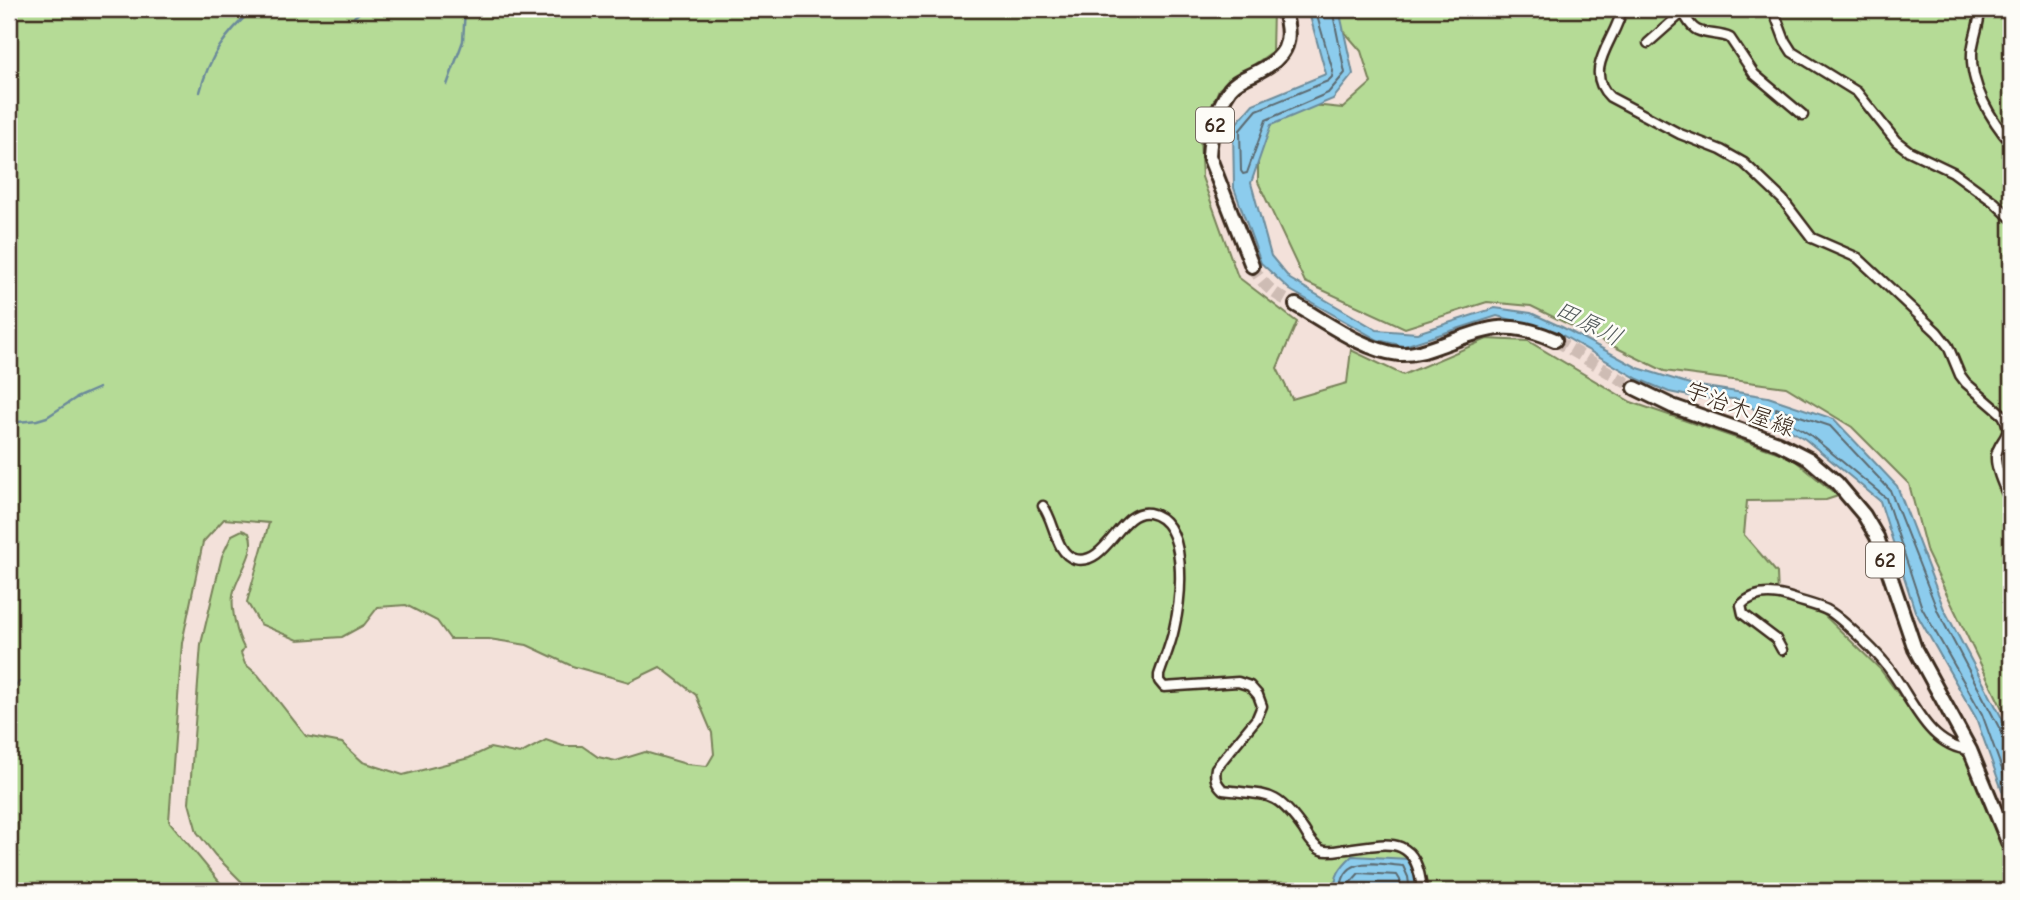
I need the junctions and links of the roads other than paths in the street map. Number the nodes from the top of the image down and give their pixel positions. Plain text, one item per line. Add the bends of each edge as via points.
1 (1283, 9) edge
2 (1622, 9) edge
3 (1773, 9) edge
4 (1980, 9) edge
5 (1681, 10) edge
6 (1648, 43) dead end
7 (1803, 115) dead end
8 (2011, 143) edge
9 (2011, 218) edge
10 (1252, 266) tunnel mouth
11 (1296, 305) tunnel mouth
12 (1555, 340) tunnel mouth
13 (1635, 388) tunnel mouth
14 (2011, 503) edge
15 (1043, 506) dead end
16 (1782, 650) dead end
17 (1970, 750) junction
18 (2011, 849) edge
19 (1422, 891) edge

1 - 10 main road, 62 via 1289,37 1283,54 1231,87 1210,139 1209,156
2 - 14 street via 1599,64 1604,92 1679,134 1744,163 1783,200 1812,238 1858,258 1937,332 1960,375 2006,420 2007,435 1997,452 1997,463
3 - 9 street via 1792,52 1857,92 1902,146 1953,172
4 - 8 street via 1974,71 1992,117
5 - 6 street
5 - 7 street via 1697,30 1730,38 1754,74
11 - 12 main road via 1377,350 1399,354 1416,354 1502,327 1534,330
13 - 17 main road, 宇治木屋線 / 62 via 1672,407 1778,443 1809,459 1837,483 1877,537 1915,649
15 - 19 street via 1061,548 1077,560 1097,554 1140,513 1150,513 1170,527 1179,554 1179,593 1159,681 1164,687 1238,681 1250,686 1262,706 1216,768 1217,784 1223,790 1263,794 1287,806 1322,850 1401,846 1417,863
16 - 17 street via 1776,639 1743,614 1741,605 1749,597 1774,592 1829,611 1880,657 1918,715 1945,743
17 - 18 main road, 宇治木屋線 / 62

